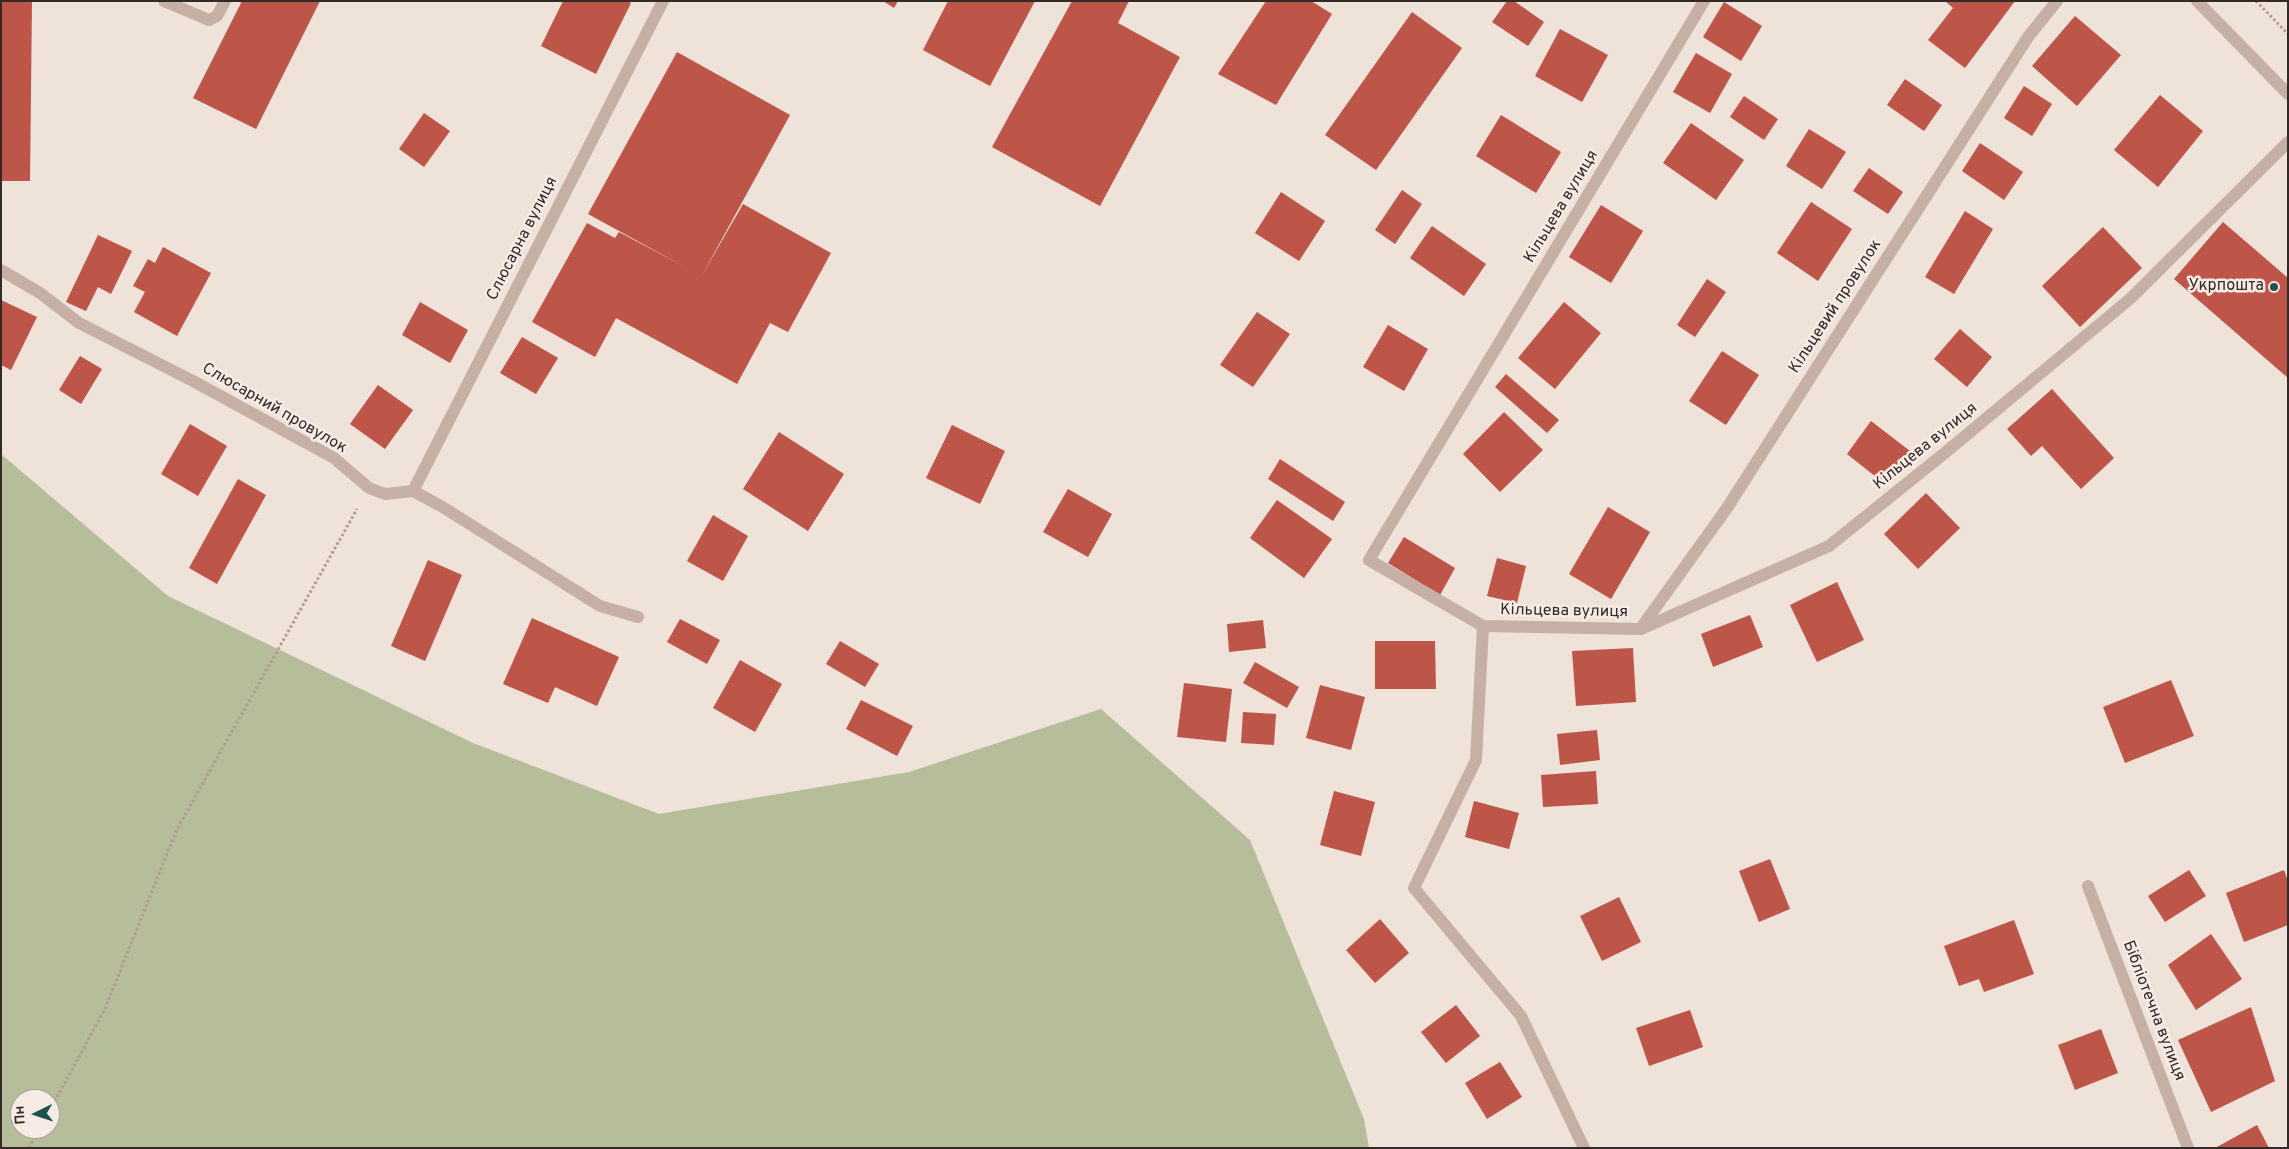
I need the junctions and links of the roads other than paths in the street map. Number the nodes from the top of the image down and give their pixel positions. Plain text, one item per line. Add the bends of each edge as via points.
1 (164, 1) edge
2 (225, 1) edge
3 (663, 1) edge
4 (1704, 1) edge
5 (2056, 1) edge
6 (2197, 1) edge
7 (2288, 94) edge
8 (2288, 142) edge
9 (1, 270) edge
10 (412, 491) junction
11 (638, 617) dead end
12 (1483, 626) junction
13 (1641, 629) junction
14 (2088, 886) dead end
15 (1584, 1148) edge
16 (2188, 1148) edge

1 - 2 street via 209,20 217,16
3 - 10 street, Слюсарна вулиця
4 - 12 street, Кільцева вулиця via 1369,560
5 - 13 street, Кільцевий провулок via 2028,37 1727,508
6 - 7 street
8 - 13 street, Кільцева вулиця via 2130,298 1829,546
9 - 10 street, Слюсарний провулок via 40,292 79,323 334,458 369,488 385,494
10 - 11 street via 600,606
12 - 13 street, Кільцева вулиця
12 - 15 street via 1476,760 1414,888 1521,1016
14 - 16 street, Бібліотечна вулиця

